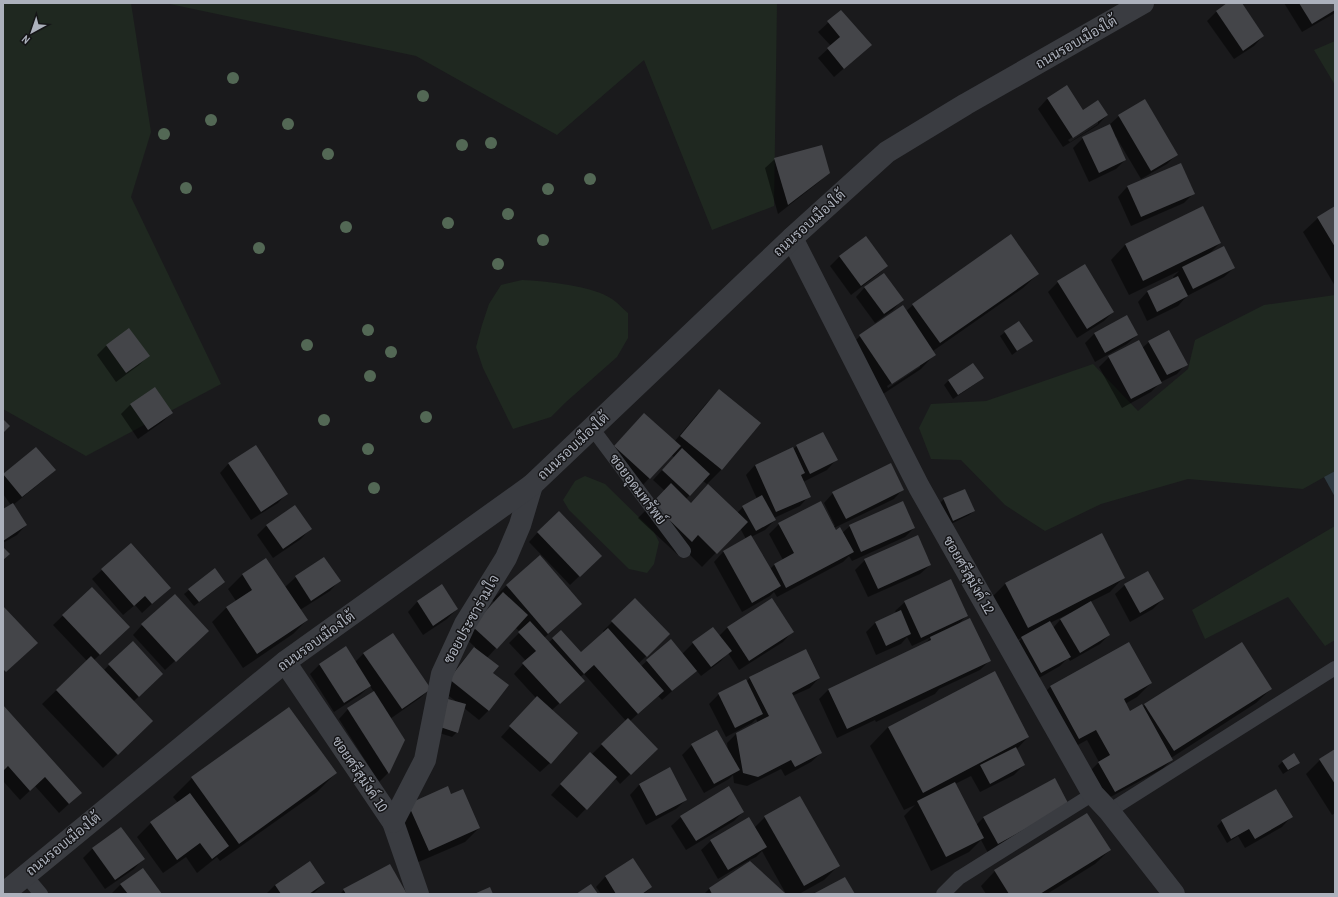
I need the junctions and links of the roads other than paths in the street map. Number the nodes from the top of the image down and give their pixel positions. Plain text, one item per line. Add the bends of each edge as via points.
1 (1144, 3) edge
2 (792, 238) junction
3 (592, 428) junction
4 (532, 485) junction
5 (684, 551) dead end
6 (285, 662) junction
7 (1335, 668) edge
8 (1093, 794) junction
9 (1109, 811) junction
10 (393, 822) junction
11 (25, 876) junction
12 (3, 894) edge
13 (41, 894) edge
14 (418, 894) edge
15 (943, 894) edge
16 (1174, 894) edge

1 - 2 street, ถนนรอบเมืองใต้ via 887,152
2 - 3 street, ถนนรอบเมืองใต้
2 - 8 street, ซอยศรีสุมังค์ 12 via 919,487
3 - 4 street, ถนนรอบเมืองใต้
3 - 5 lane, ซอยอุดมทรัพย์
4 - 6 street, ถนนรอบเมืองใต้
4 - 10 street, ซอยประชาร่วมใจ via 520,525 506,558 465,624 442,674 425,760
6 - 10 street, ซอยศรีสุมังค์ 10
6 - 11 street, ถนนรอบเมืองใต้
7 - 9 lane
8 - 9 street, ซอยศรีสุมังค์ 12
8 - 15 lane via 959,878
9 - 16 street, ซอยศรีสุมังค์ 12
10 - 14 street, ซอยศรีสุมังค์ 10
11 - 12 street, ถนนรอบเมืองใต้
11 - 13 lane

